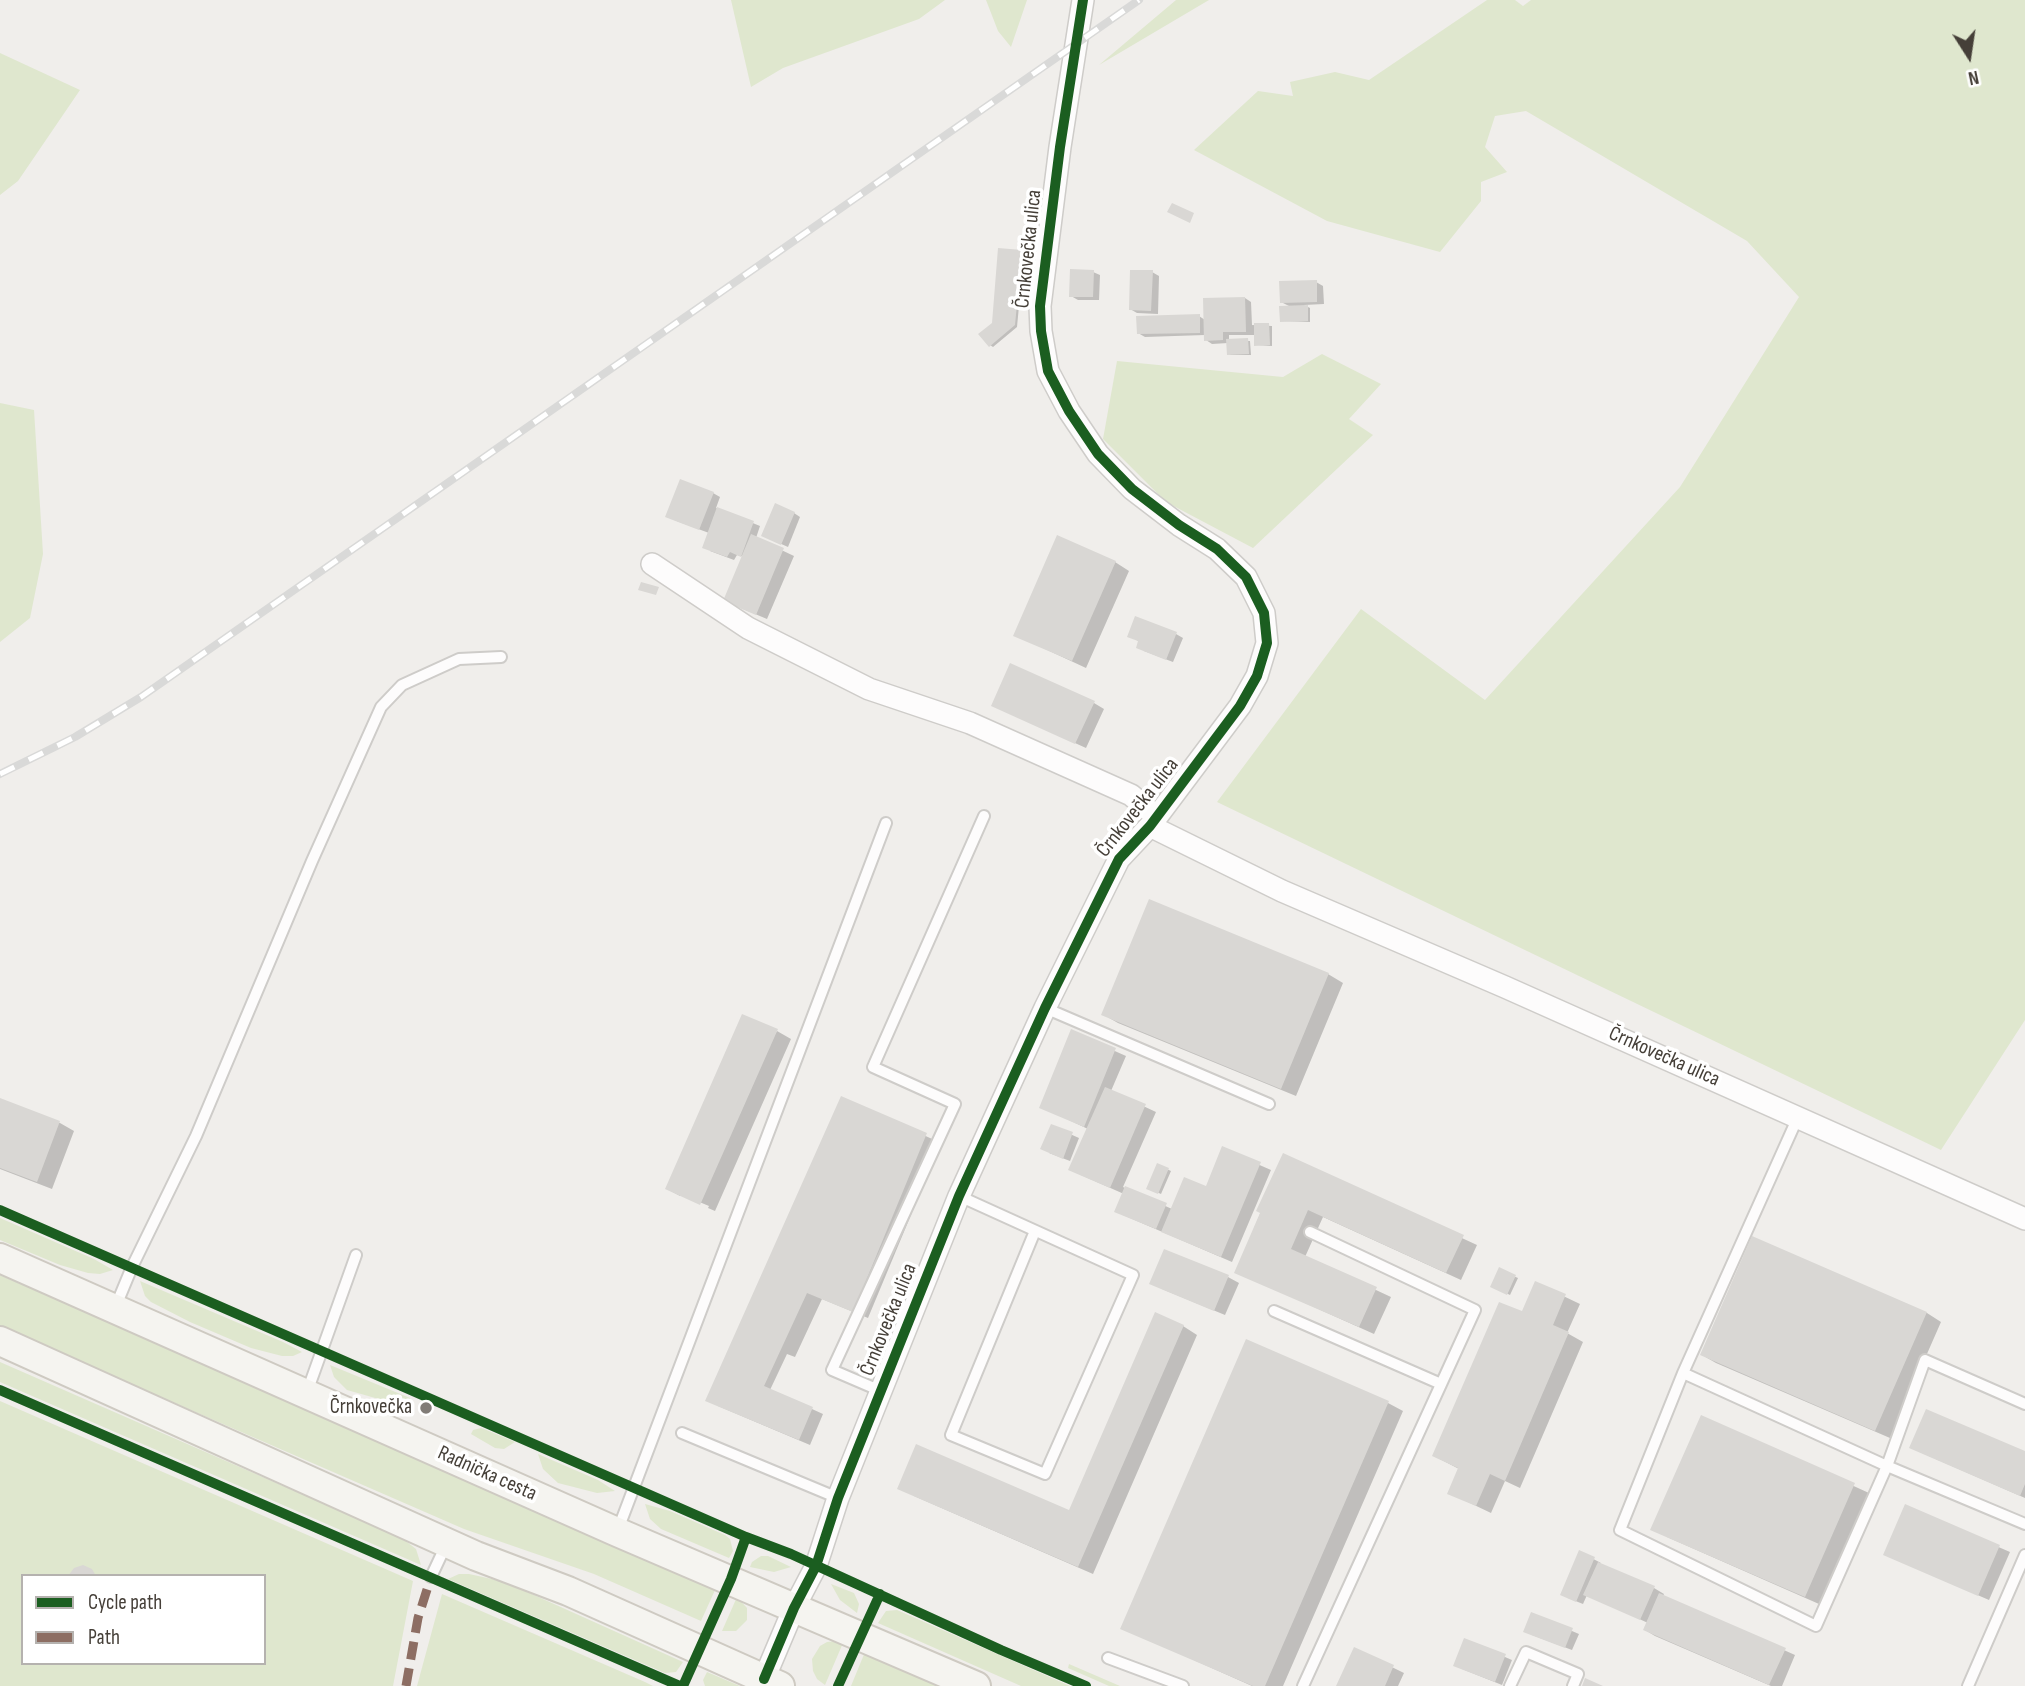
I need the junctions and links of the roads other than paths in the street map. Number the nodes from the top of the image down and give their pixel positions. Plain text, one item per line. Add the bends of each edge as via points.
1 (1083, 0) edge
2 (652, 564) dead end
3 (501, 657) dead end
4 (984, 816) dead end
5 (1153, 822) junction
6 (887, 823) dead end
7 (1045, 1008) junction
8 (1269, 1104) dead end
9 (1798, 1117) junction
10 (959, 1196) junction
11 (2025, 1219) edge
12 (1035, 1231) junction
13 (1310, 1232) dead end
14 (356, 1255) dead end
15 (0, 1258) edge
16 (115, 1308) junction
17 (1274, 1311) dead end
18 (0, 1341) edge
19 (1683, 1373) junction
20 (1441, 1384) junction
21 (881, 1391) junction
22 (306, 1395) junction
23 (2025, 1404) edge
24 (682, 1433) dead end
25 (1886, 1466) junction
26 (838, 1498) junction
27 (2025, 1524) edge
28 (617, 1532) junction
29 (448, 1543) junction
30 (2025, 1555) edge
31 (431, 1577) dead end
32 (794, 1608) junction
33 (1108, 1658) dead end
34 (772, 1682) edge
35 (976, 1686) edge
36 (1183, 1686) edge
37 (1303, 1686) edge
38 (1510, 1686) edge
39 (1573, 1686) edge
40 (1968, 1686) edge

1 - 5 street, Črnkovečka ulica via 1040,306 1048,370 1069,411 1106,463 1132,489 1217,549 1246,577 1264,613 1267,643 1257,676 1240,706
2 - 5 street via 748,628 869,689 970,723 1131,795
3 - 16 lane via 459,659 402,685 381,707 196,1136
4 - 21 lane via 873,1067 955,1104 832,1370
5 - 7 street, Črnkovečka ulica via 1119,859
5 - 9 street, Črnkovečka ulica via 1292,895
6 - 28 lane
7 - 8 lane
7 - 10 street, Črnkovečka ulica
9 - 11 street, Črnkovečka ulica
9 - 19 lane
10 - 12 lane
10 - 21 street, Črnkovečka ulica
12 - 12 lane via 1133,1275 1045,1474 951,1435
13 - 20 lane via 1475,1310
14 - 22 lane
15 - 16 main road, Radnička cesta
16 - 22 main road, Radnička cesta
17 - 20 lane
18 - 29 main road
19 - 25 lane
19 - 25 lane via 1620,1530 1816,1626
20 - 37 lane
21 - 26 street, Črnkovečka ulica
22 - 28 main road, Radnička cesta
23 - 25 lane via 1925,1360
24 - 26 lane
25 - 27 lane
26 - 32 street, Črnkovečka ulica via 816,1566
28 - 32 main road, Radnička cesta
29 - 31 lane
29 - 34 main road
30 - 40 lane
32 - 34 street, Črnkovečka ulica
32 - 35 main road, Radnička cesta
33 - 36 lane
38 - 39 lane via 1526,1652 1578,1674

